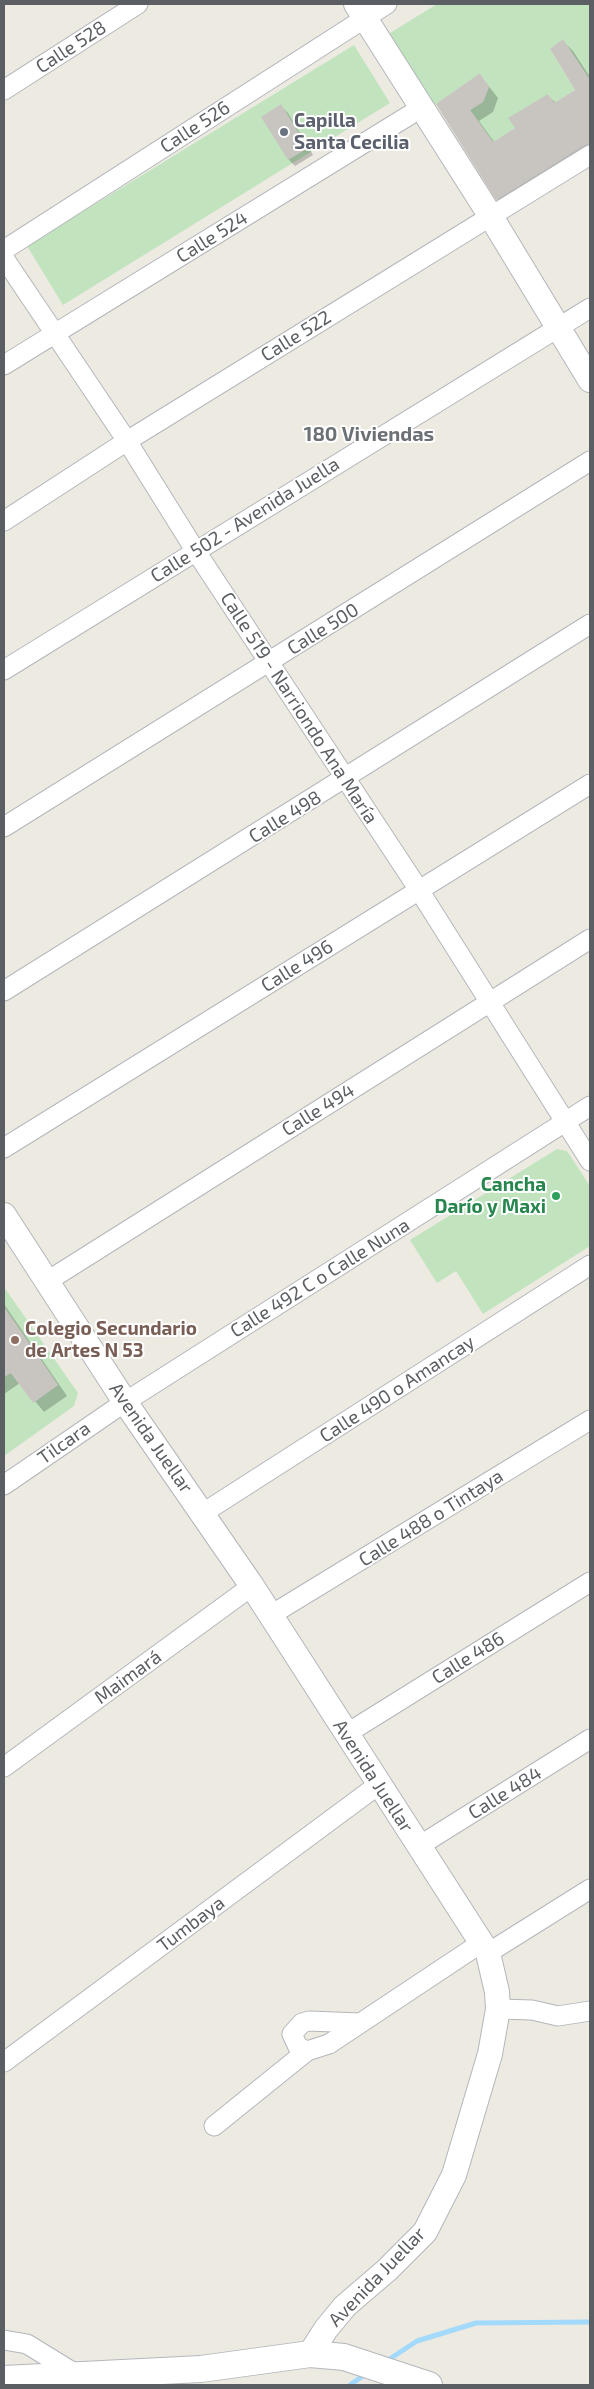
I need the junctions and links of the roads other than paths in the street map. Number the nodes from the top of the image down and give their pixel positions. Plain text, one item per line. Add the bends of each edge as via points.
1 (138, 4) edge
2 (387, 4) edge
3 (360, 11) edge
4 (4, 90) edge
5 (421, 108) junction
6 (590, 155) edge
7 (490, 215) junction
8 (4, 250) edge
9 (4, 258) edge
10 (590, 308) edge
11 (559, 328) junction
12 (54, 334) junction
13 (4, 365) edge
14 (590, 380) edge
15 (127, 441) junction
16 (590, 461) edge
17 (4, 521) edge
18 (195, 550) junction
19 (590, 624) edge
20 (270, 662) junction
21 (4, 670) edge
22 (345, 780) junction
23 (590, 784) edge
24 (4, 827) edge
25 (419, 890) junction
26 (590, 939) edge
27 (4, 991) edge
28 (489, 1002) junction
29 (590, 1106) edge
30 (565, 1122) junction
31 (4, 1148) edge
32 (590, 1160) edge
33 (7, 1227) edge
34 (590, 1265) edge
35 (46, 1282) junction
36 (125, 1402) junction
37 (590, 1420) edge
38 (4, 1485) edge
39 (203, 1513) junction
40 (590, 1582) edge
41 (252, 1586) junction
42 (272, 1616) junction
43 (346, 1734) junction
44 (590, 1739) edge
45 (4, 1767) edge
46 (378, 1785) junction
47 (419, 1846) junction
48 (590, 1888) edge
49 (484, 1948) junction
50 (498, 2009) junction
51 (590, 2011) edge
52 (360, 2023) junction
53 (307, 2051) junction
54 (4, 2062) edge
55 (214, 2126) dead end
56 (4, 2340) edge
57 (310, 2354) junction
58 (80, 2376) junction
59 (4, 2379) edge
60 (421, 2383) edge

1 - 4 street, Calle 528
2 - 3 street, Calle 526
3 - 5 street
3 - 8 street, Calle 526
5 - 7 street
5 - 12 street, Calle 524
6 - 7 street, Calle 522
7 - 11 street
7 - 15 street, Calle 522
9 - 12 street, Calle 519 - Narriondo Ana María
10 - 11 street, Calle 502 - Avenida Juella
11 - 14 street
11 - 18 street, Calle 502 - Avenida Juella
12 - 13 street, Calle 524
12 - 15 street, Calle 519 - Narriondo Ana María
15 - 17 street, Calle 522
15 - 18 street, Calle 519 - Narriondo Ana María
16 - 20 street, Calle 500
18 - 20 street, Calle 519 - Narriondo Ana María
18 - 21 street, Calle 502 - Avenida Juella
19 - 22 street, Calle 498
20 - 22 street, Calle 519 - Narriondo Ana María
20 - 24 street, Calle 500
22 - 25 street, Calle 519 - Narriondo Ana María
22 - 27 street, Calle 498
23 - 25 street, Calle 496
25 - 28 street, Calle 519 - Narriondo Ana María
25 - 31 street, Calle 496
26 - 28 street, Calle 494
28 - 30 street, Calle 519 - Narriondo Ana María
28 - 35 street, Calle 494
29 - 30 street, Calle 492 C o Calle Nuna
30 - 32 street, Calle 519 - Narriondo Ana María
30 - 36 street, Calle 492 C o Calle Nuna
33 - 35 street, Avenida Juellar
34 - 39 street, Calle 490 o Amancay
35 - 36 street, Avenida Juellar
36 - 38 street, Tilcara
36 - 39 street, Avenida Juellar
37 - 42 street, Calle 488 o Tintaya
39 - 41 street, Avenida Juellar
40 - 43 street, Calle 486
41 - 42 street, Avenida Juellar
41 - 45 street, Maimará
42 - 43 street, Avenida Juellar
43 - 46 street, Avenida Juellar
44 - 47 street, Calle 484
46 - 47 street, Avenida Juellar
46 - 54 street, Tumbaya
47 - 49 street, Avenida Juellar
48 - 49 street
49 - 50 street, Avenida Juellar via 498,1992
49 - 52 street
50 - 51 street via 532,2010 558,2016
50 - 57 street, Avenida Juellar via 490,2054 454,2175 425,2232 345,2306
52 - 53 street via 329,2044
52 - 53 street via 302,2023 292,2034 298,2047
53 - 55 street
56 - 58 street via 27,2344
57 - 58 main road via 201,2369
57 - 60 main road via 344,2357
58 - 59 main road

